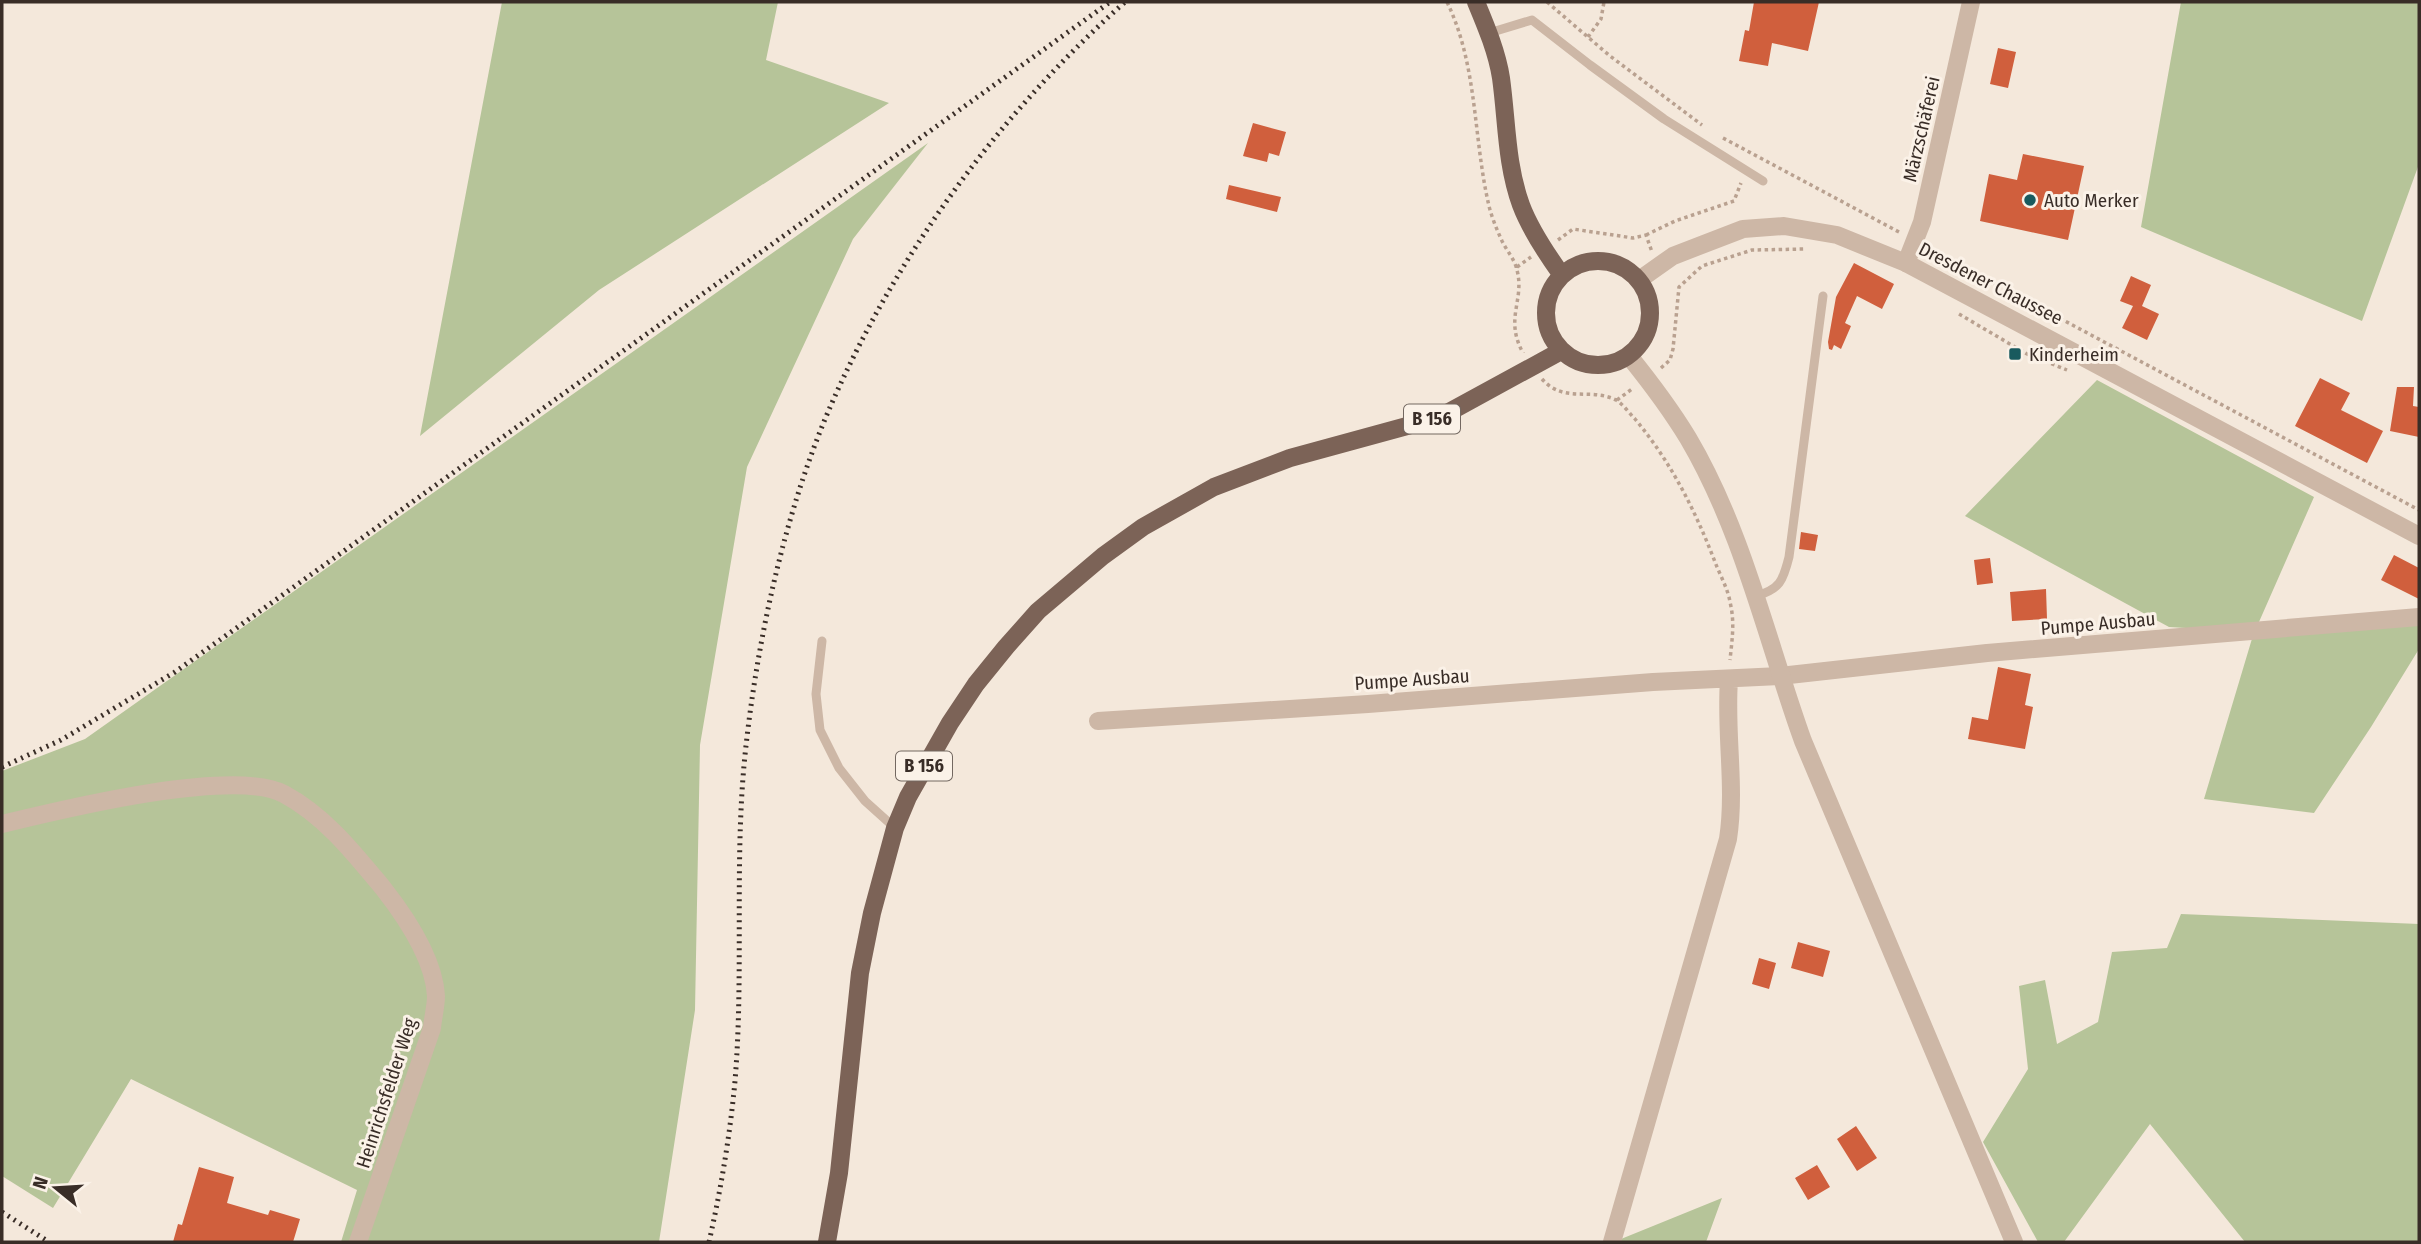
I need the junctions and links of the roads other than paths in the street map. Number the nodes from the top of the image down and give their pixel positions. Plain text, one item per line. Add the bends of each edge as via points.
1 (1476, 2) edge
2 (1971, 2) edge
3 (1489, 33) junction
4 (1763, 181) dead end
5 (1906, 263) junction
6 (1561, 274) junction
7 (1639, 280) junction
8 (1823, 296) dead end
9 (1561, 351) junction
10 (1629, 356) junction
11 (2419, 536) edge
12 (1756, 596) junction
13 (2419, 617) edge
14 (822, 641) dead end
15 (1780, 676) junction
16 (1729, 680) junction
17 (1098, 721) dead end
18 (2, 824) edge
19 (895, 828) junction
20 (358, 1242) edge
21 (827, 1242) edge
22 (1612, 1242) edge
23 (2014, 1242) edge

1 - 3 main road
2 - 5 street, Märzschäferei via 1922,222
3 - 4 lane via 1532,20 1664,119
3 - 6 main road via 1500,76 1509,163 1521,206
5 - 7 street, Dresdener Chaussee via 1836,235 1784,226 1743,229 1673,256
5 - 11 street, Dresdener Chaussee
6 - 7 main road via 1602,261 1624,268
6 - 9 main road via 1546,306 1547,324
7 - 10 main road via 1650,306 1649,327
8 - 12 lane via 1789,557 1783,580 1771,592
9 - 10 main road via 1592,365 1611,364
9 - 19 main road, B 156 via 1440,417 1290,458 1214,487 1143,527 1072,581 1006,647 950,723
10 - 12 street via 1688,439 1722,507
12 - 15 street
13 - 15 street, Pumpe Ausbau via 1987,653
14 - 19 lane via 816,694 820,730 839,768 865,801
15 - 16 street, Pumpe Ausbau
15 - 23 street via 1803,741
16 - 17 street, Pumpe Ausbau via 1641,682
16 - 22 street via 1728,839
18 - 20 street, Heinrichsfelder Weg via 158,792 265,788 282,793 327,824 355,855 402,912 426,957 436,995 432,1028
19 - 21 main road, B 156 via 860,973 839,1173

